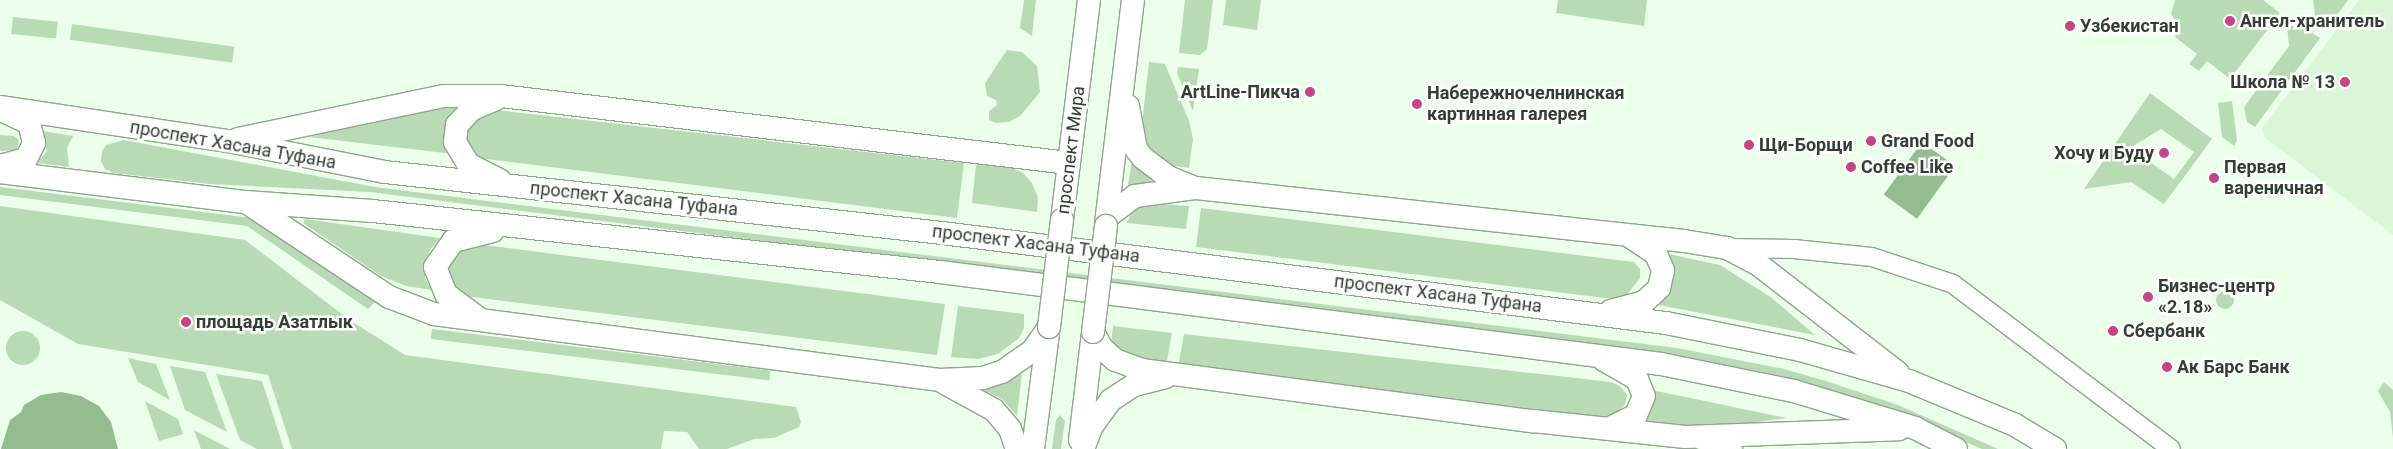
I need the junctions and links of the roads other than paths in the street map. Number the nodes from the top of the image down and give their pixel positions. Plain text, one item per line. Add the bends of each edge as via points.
1 (1089, 0) edge
2 (1133, 0) edge
3 (1124, 75) junction
4 (501, 96) junction
5 (0, 108) edge
6 (228, 141) junction
7 (1070, 163) junction
8 (0, 166) edge
9 (0, 172) edge
10 (512, 186) junction
11 (1196, 188) junction
12 (246, 202) junction
13 (1106, 222) junction
14 (506, 227) junction
15 (1629, 237) junction
16 (1727, 248) junction
17 (1598, 314) junction
18 (483, 322) junction
19 (1049, 327) junction
20 (1093, 332) junction
21 (1594, 355) junction
22 (1172, 376) junction
23 (940, 380) junction
24 (1909, 381) junction
25 (1915, 428) junction
26 (1609, 429) junction
27 (1685, 437) junction
28 (1017, 449) edge
29 (1033, 449) edge
30 (1081, 449) edge
31 (1733, 449) edge
32 (1956, 449) edge
33 (2055, 449) edge
34 (2171, 449) edge

1 - 7 main road, проспект Мира
2 - 3 main road
3 - 11 main road via 1136,149 1150,165 1168,177
3 - 13 main road
4 - 6 main road via 444,96
4 - 7 main road
4 - 10 main road via 472,110 457,126 455,142 468,164
5 - 6 main road, проспект Хасана Туфана
5 - 8 main road via 30,123 34,143 26,159
6 - 10 main road, проспект Хасана Туфана via 385,172
7 - 19 main road, проспект Мира, bridge
9 - 12 main road
10 - 17 main road, проспект Хасана Туфана via 962,235
11 - 13 main road via 1135,196
11 - 15 main road
12 - 14 main road via 373,211
12 - 18 main road via 389,297 434,314
13 - 20 main road, bridge
14 - 18 main road via 453,241 435,267 446,294
14 - 21 main road via 940,272
15 - 16 main road via 1684,240
15 - 17 main road via 1656,254 1663,270 1659,288 1644,302
16 - 24 main road via 1759,265
16 - 34 street via 1794,249 1872,257 1953,284
17 - 24 main road, проспект Хасана Туфана via 1666,323 1800,350
18 - 23 main road
19 - 23 main road via 1033,350 1002,372 983,378
19 - 29 main road, проспект Мира
20 - 22 main road via 1101,347 1115,360 1128,367
20 - 30 main road
21 - 25 main road via 1661,364 1794,391
21 - 26 main road via 1637,380 1644,396 1636,415
22 - 26 main road
22 - 30 main road via 1134,385 1110,400
23 - 28 main road via 994,410 1010,429
24 - 33 main road, проспект Хасана Туфана via 2015,425
25 - 27 main road
25 - 32 main road
26 - 27 main road
27 - 31 street

